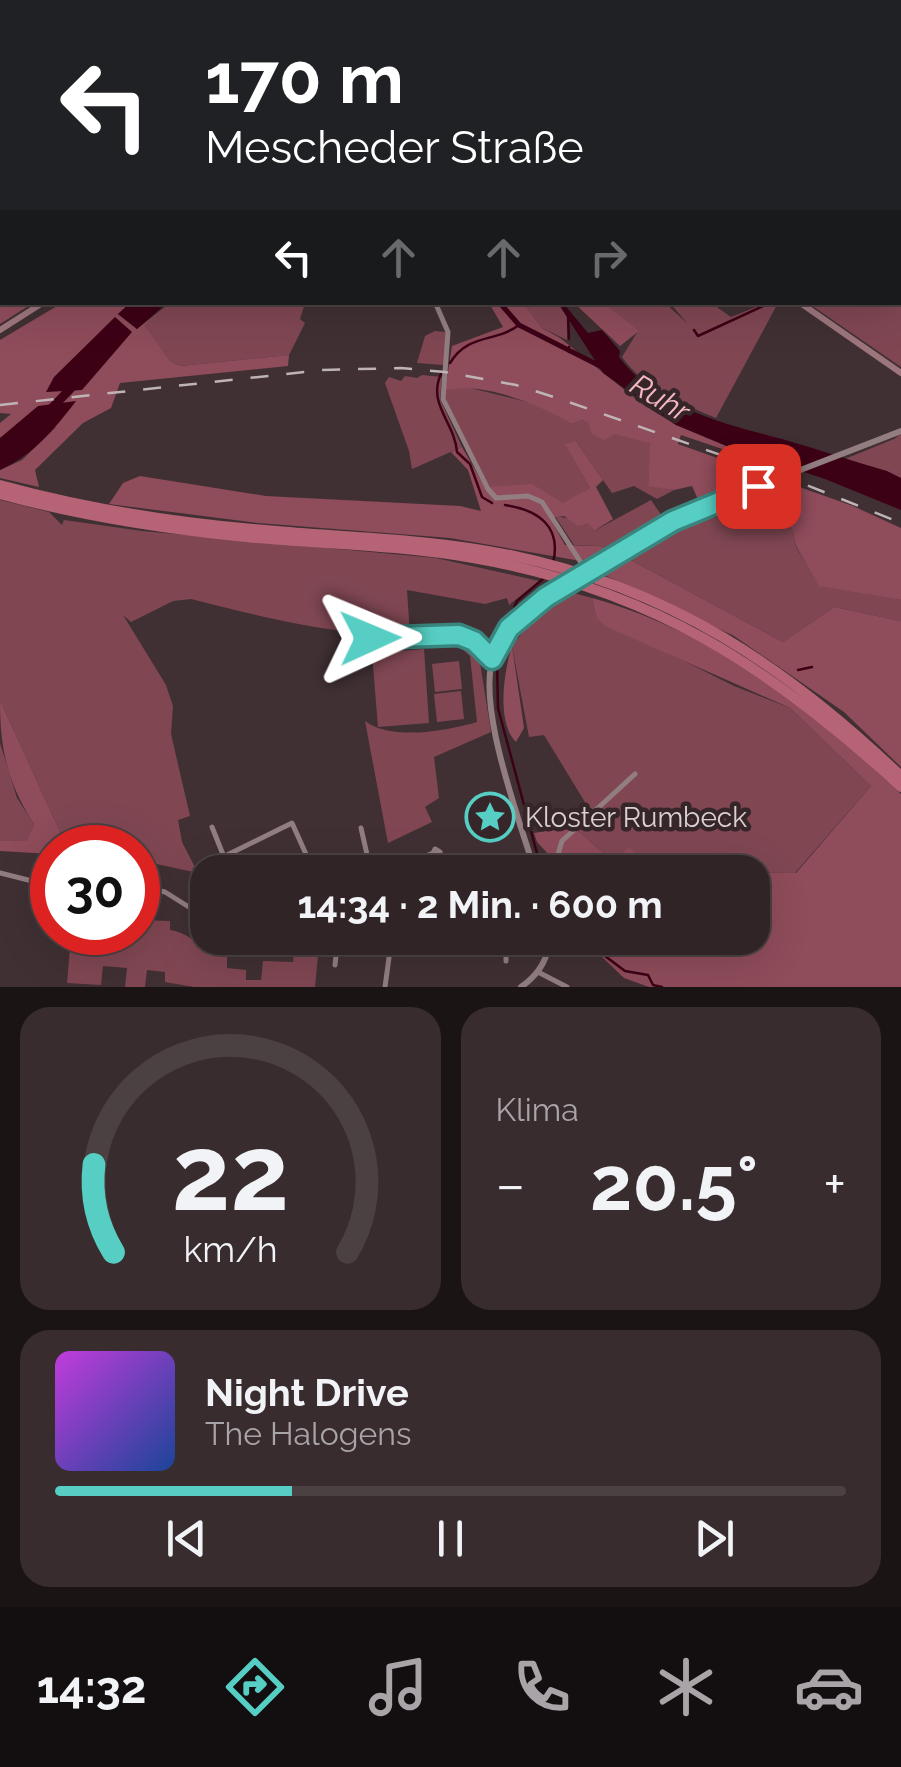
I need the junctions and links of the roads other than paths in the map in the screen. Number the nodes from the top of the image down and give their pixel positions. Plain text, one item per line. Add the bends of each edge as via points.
1 (39, 305) edge
2 (436, 305) edge
3 (803, 305) edge
4 (0, 330) edge
5 (901, 373) edge
6 (901, 432) edge
7 (0, 486) edge
8 (0, 494) edge
9 (130, 518) junction
10 (587, 572) junction
11 (615, 591) junction
12 (364, 637) dead end
13 (492, 659) junction
14 (636, 774) dead end
15 (901, 776) edge
16 (901, 787) edge
17 (212, 827) dead end
18 (361, 828) dead end
19 (432, 853) dead end
20 (223, 855) edge
21 (225, 855) edge
22 (306, 855) edge
23 (367, 855) edge
24 (428, 855) edge
25 (530, 855) edge
26 (558, 855) edge
27 (0, 874) edge
28 (30, 881) edge
29 (160, 892) edge
30 (190, 907) edge
31 (337, 955) edge
32 (389, 955) edge
33 (506, 955) edge
34 (546, 955) edge
35 (506, 961) dead end
36 (336, 965) dead end
37 (538, 972) junction
38 (385, 987) edge
39 (520, 987) edge
40 (566, 987) edge

1 - 4 main road
2 - 10 street via 448,332 442,399 488,489 496,498 542,502
3 - 5 main road
6 - 10 street via 673,521
7 - 9 highway
8 - 9 highway
9 - 11 highway via 212,534 511,560
10 - 13 street via 522,615
11 - 15 highway via 691,619 759,658 818,700
11 - 16 highway via 753,666 813,708
12 - 13 street via 459,635
13 - 25 street via 495,731
14 - 26 street via 562,842
17 - 20 street
18 - 23 street
19 - 24 street
21 - 22 street via 292,823
27 - 28 street
29 - 30 street
31 - 36 street
32 - 38 street
33 - 35 street
34 - 37 street
37 - 39 street
37 - 40 street

